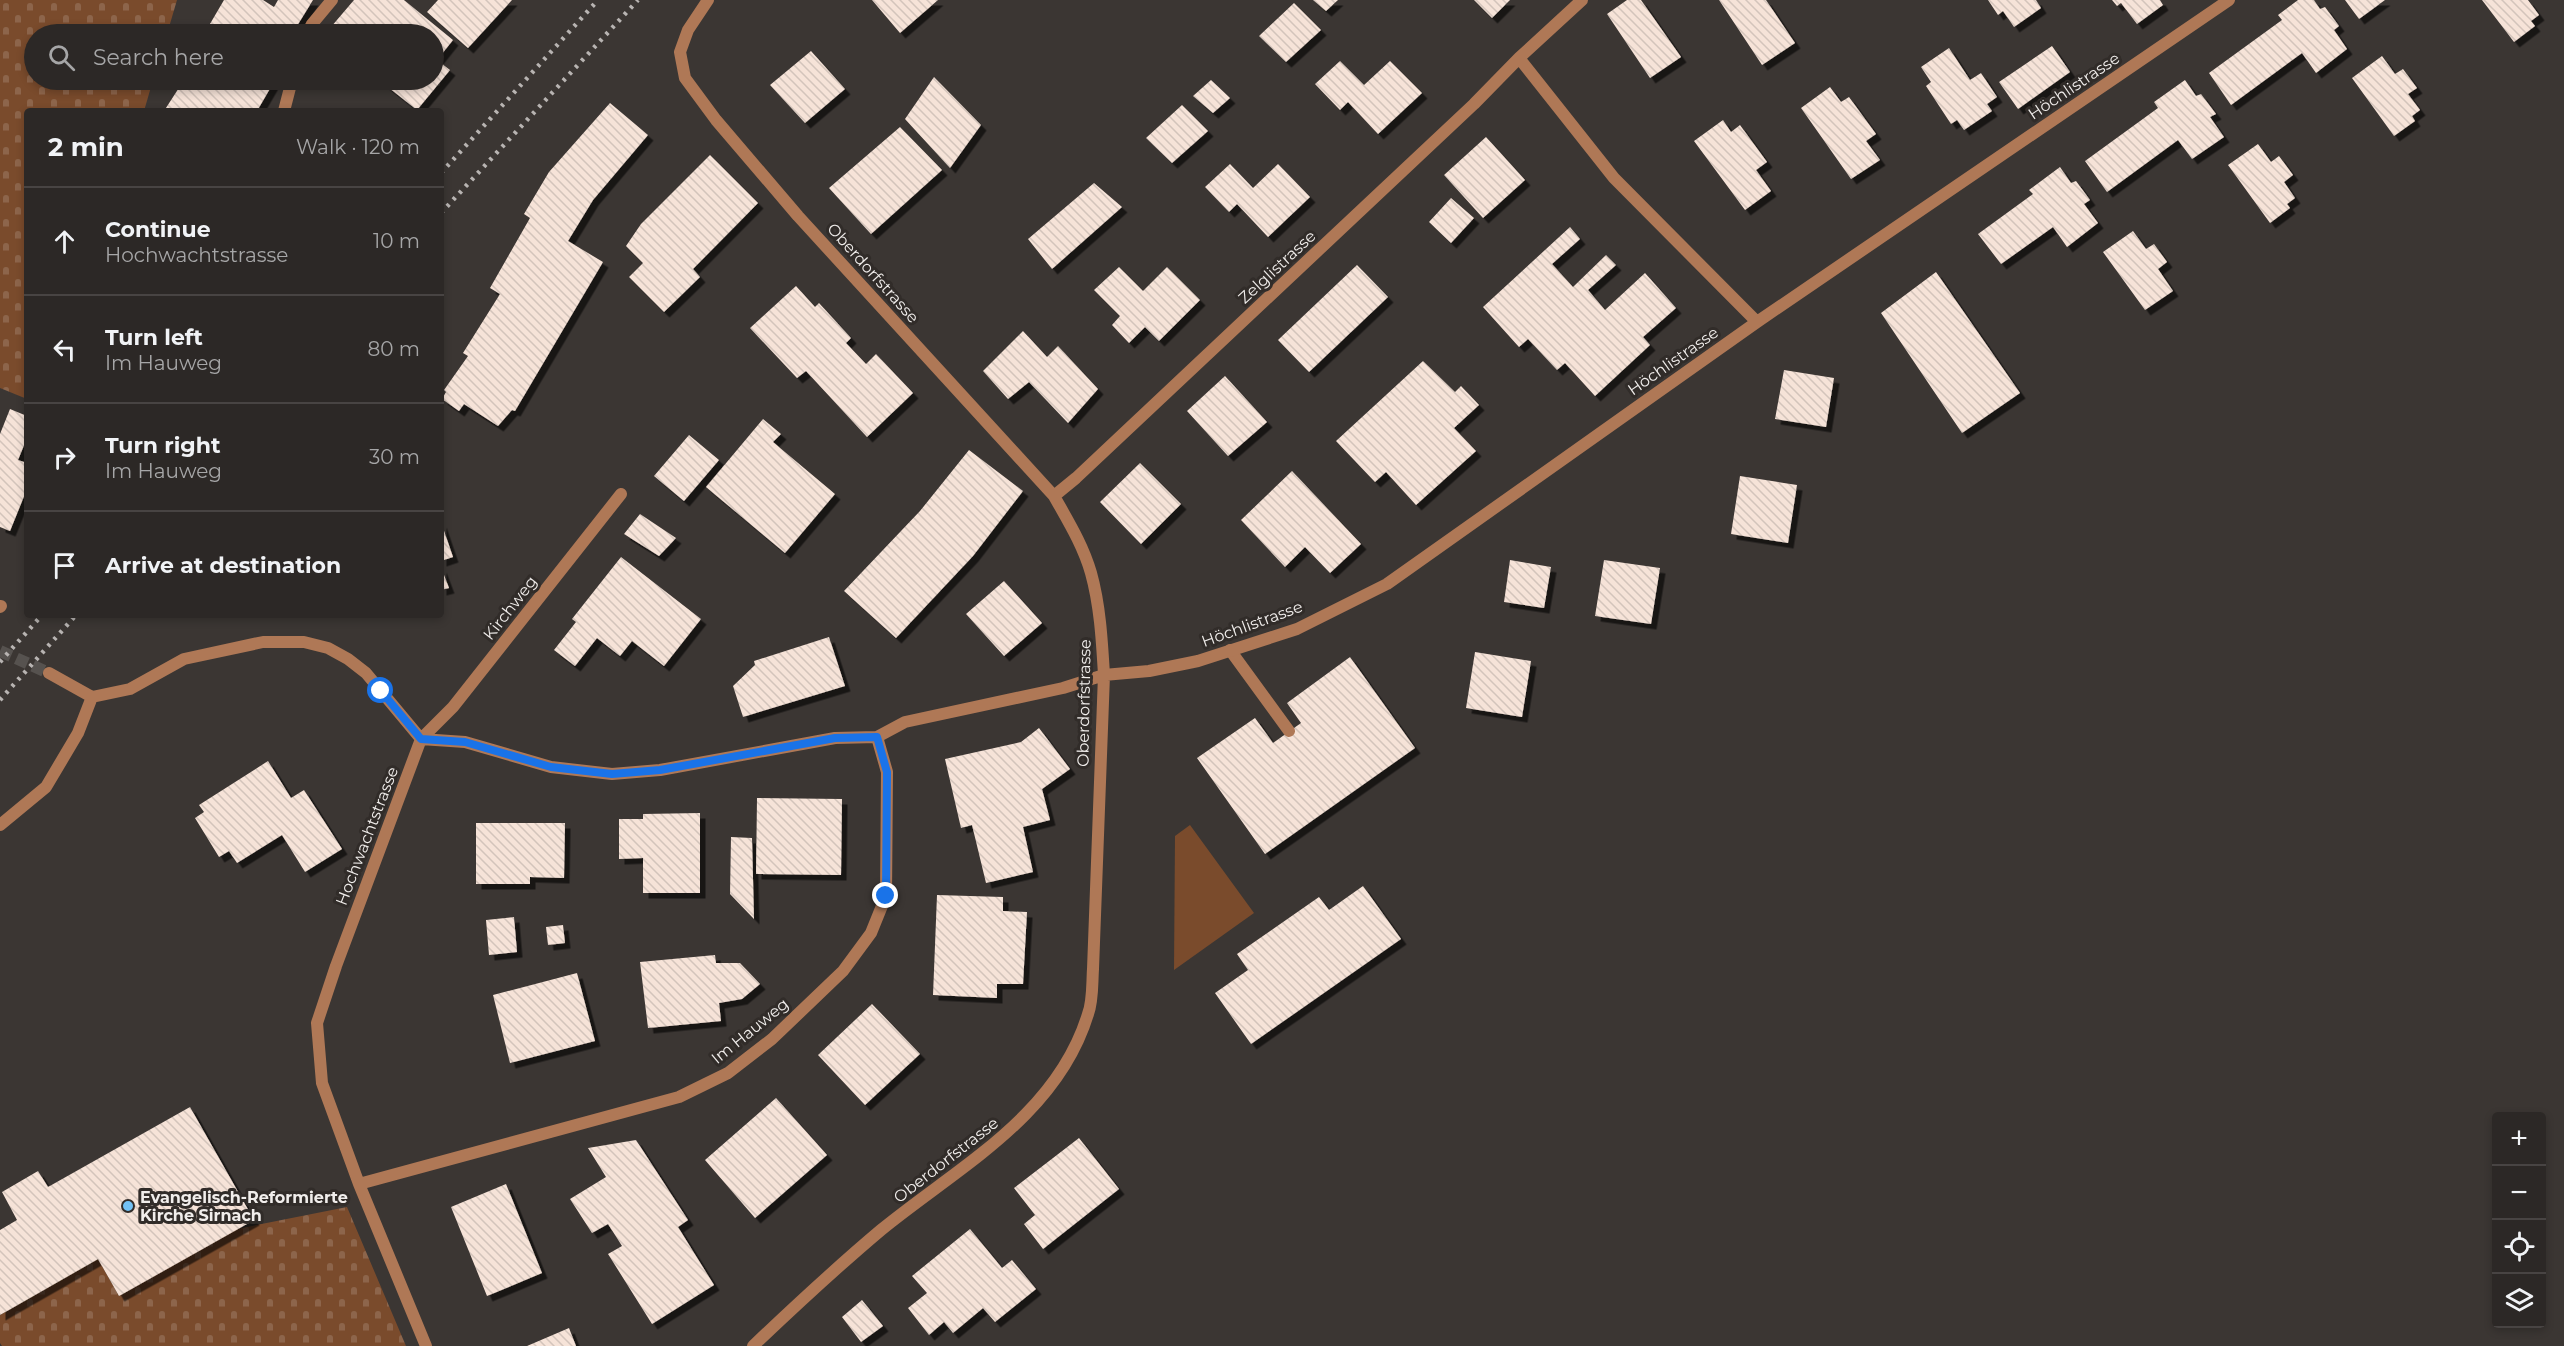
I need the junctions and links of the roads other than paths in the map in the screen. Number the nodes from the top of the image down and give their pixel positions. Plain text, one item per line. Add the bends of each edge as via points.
1 (332, 0) edge
2 (708, 0) edge
3 (1582, 0) edge
4 (2229, 0) edge
5 (312, 24) edge
6 (1519, 58) junction
7 (289, 90) edge
8 (285, 108) edge
9 (1757, 322) junction
10 (621, 494) dead end
11 (1054, 496) junction
12 (1230, 650) junction
13 (49, 673) tunnel mouth
14 (1104, 675) junction
15 (92, 697) junction
16 (1289, 731) dead end
17 (877, 737) junction
18 (421, 739) junction
19 (0, 825) edge
20 (359, 1184) junction
21 (426, 1346) edge
22 (753, 1346) edge

1 - 5 street
2 - 11 street, Oberdorfstrasse via 688,30 680,52 685,78 798,216
3 - 6 street, Zelglistrasse
4 - 9 street, Höchlistrasse
6 - 9 street via 1614,178
6 - 11 street, Zelglistrasse
7 - 8 street
9 - 12 street, Höchlistrasse via 1387,584 1296,629
10 - 18 street, Kirchweg via 453,707
11 - 14 street, Oberdorfstrasse via 1075,532 1091,573 1102,635
12 - 14 street, Höchlistrasse via 1198,661
12 - 16 street
13 - 15 street
14 - 17 street via 1063,688 905,722
14 - 22 street, Oberdorfstrasse via 1091,991 1089,1013 1071,1056 1047,1091 1010,1132 881,1230
15 - 18 street via 130,689 184,659 263,642 304,642 328,648 366,673
15 - 19 street via 78,733 46,787
17 - 18 street via 835,738 660,770 612,774 551,767 465,742
17 - 20 street, Im Hauweg via 887,772 886,896 871,933 843,971 772,1039 728,1073 679,1097
18 - 20 street, Hochwachtstrasse via 317,1023 322,1083
20 - 21 street, Hochwachtstrasse

